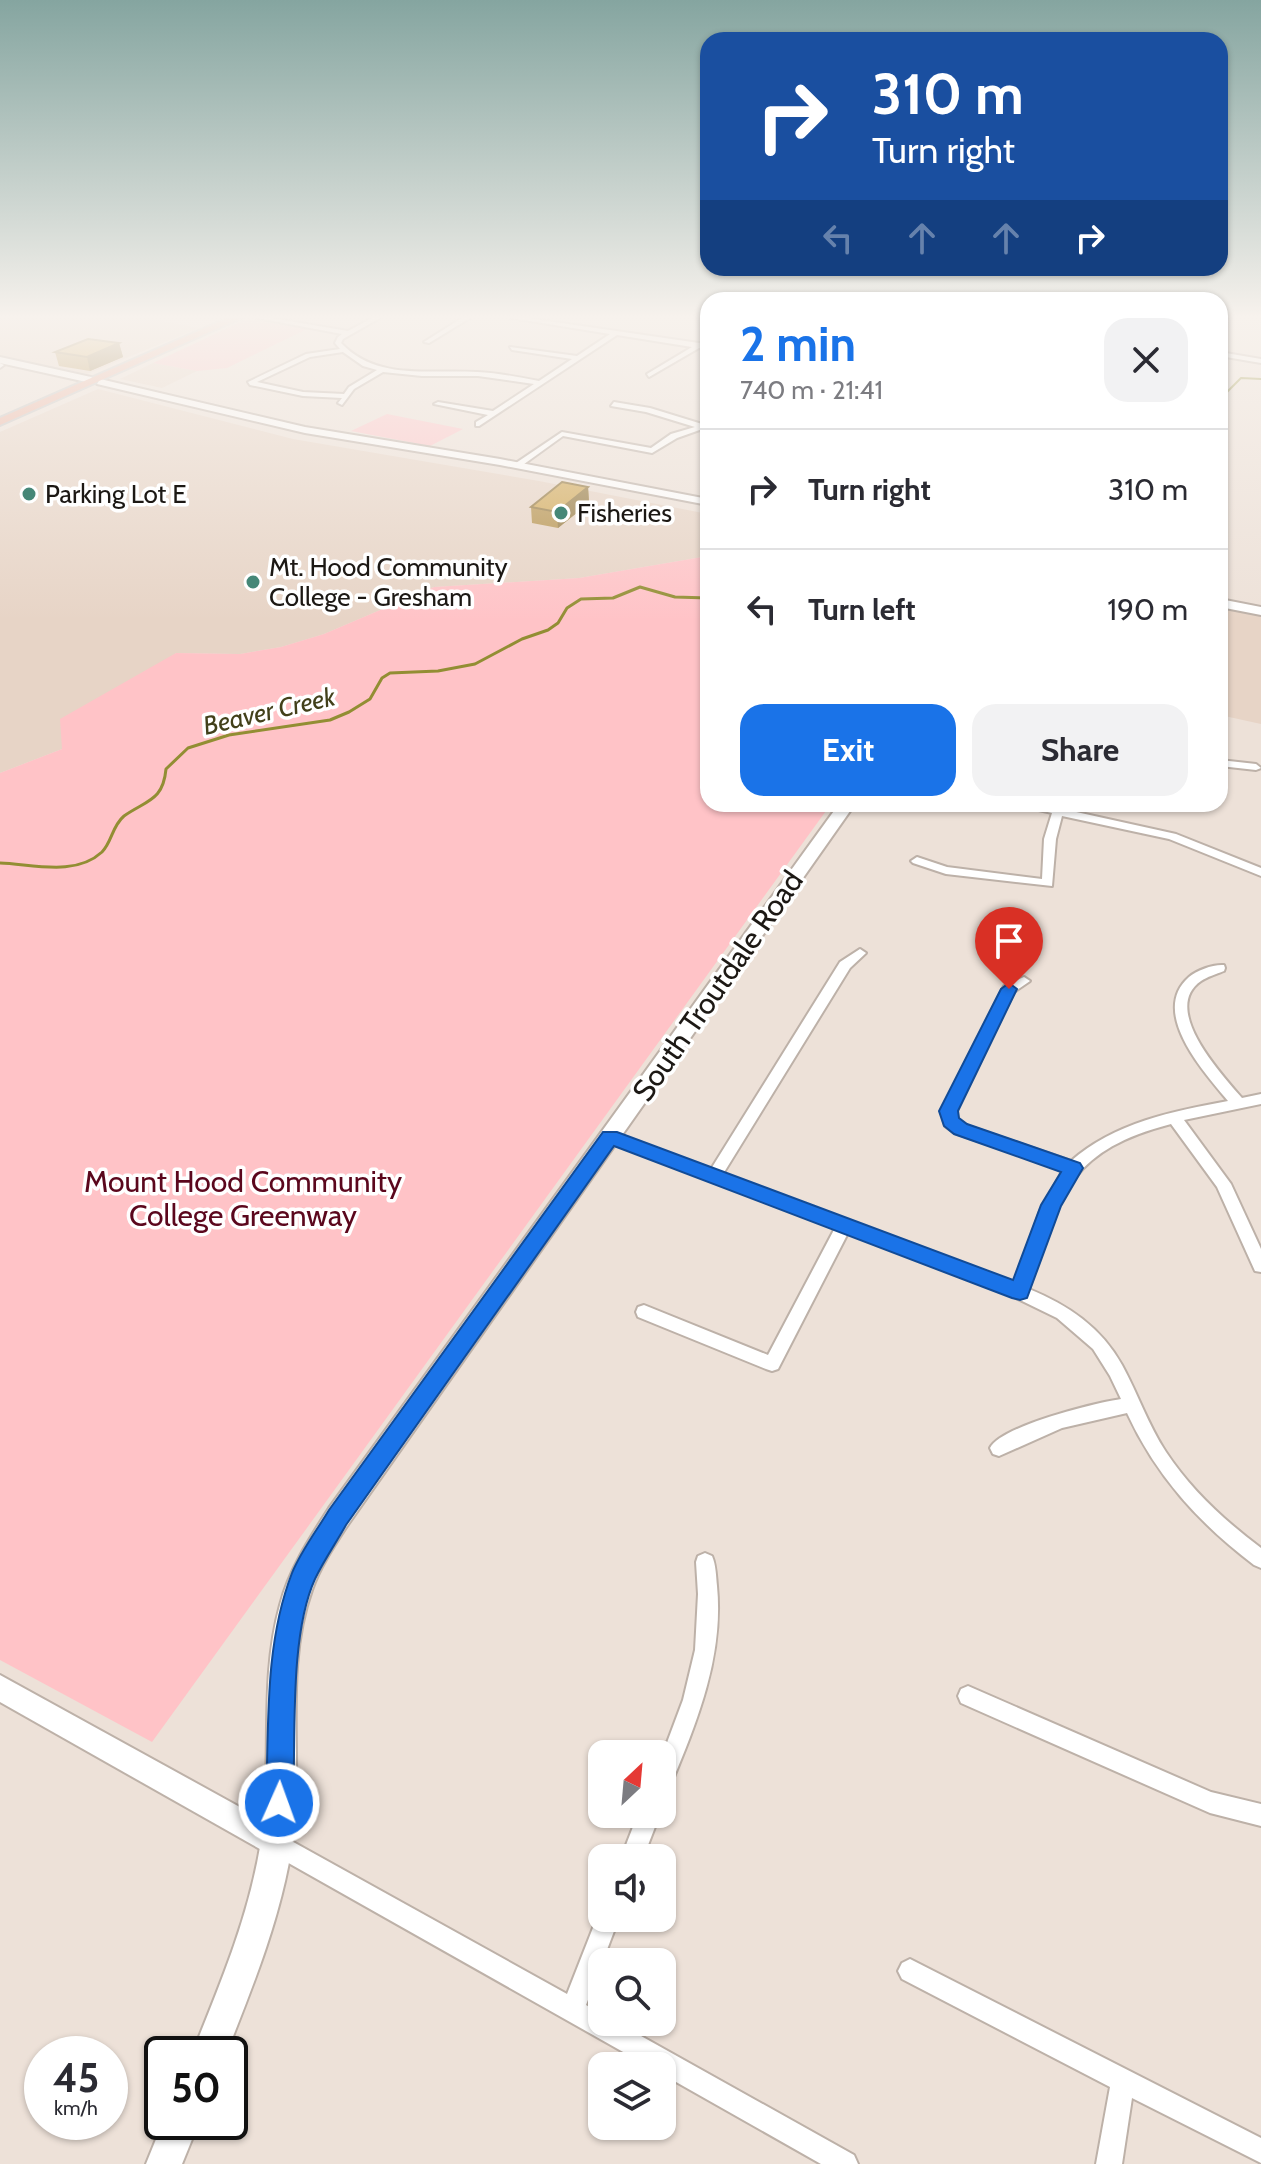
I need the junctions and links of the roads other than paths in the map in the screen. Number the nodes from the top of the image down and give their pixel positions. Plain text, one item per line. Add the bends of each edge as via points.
1 (18, 419) edge
2 (258, 419) edge
3 (485, 419) edge
4 (479, 424) dead end
5 (700, 426) edge
6 (0, 428) edge
7 (517, 465) junction
8 (700, 500) edge
9 (1228, 605) edge
10 (1261, 611) edge
11 (1228, 764) edge
12 (1256, 767) dead end
13 (841, 812) edge
14 (1058, 812) edge
15 (1063, 812) edge
16 (917, 861) dead end
17 (1261, 872) edge
18 (860, 953) dead end
19 (1219, 968) dead end
20 (1024, 981) dead end
21 (1261, 1099) edge
22 (1239, 1104) junction
23 (1176, 1120) junction
24 (610, 1137) junction
25 (1073, 1168) junction
26 (714, 1176) junction
27 (844, 1225) junction
28 (1261, 1266) edge
29 (1020, 1292) junction
30 (644, 1312) dead end
31 (1130, 1405) junction
32 (999, 1448) dead end
33 (1261, 1559) edge
34 (705, 1562) dead end
35 (0, 1688) edge
36 (968, 1696) dead end
37 (676, 1747) edge
38 (1261, 1815) edge
39 (277, 1843) junction
40 (603, 1932) edge
41 (910, 1971) dead end
42 (572, 2011) junction
43 (216, 2036) edge
44 (1123, 2082) junction
45 (174, 2140) edge
46 (1261, 2151) edge
47 (164, 2164) edge
48 (845, 2164) edge
49 (1109, 2164) edge

1 - 6 main road
2 - 7 main road
3 - 4 street
5 - 7 street via 652,451 562,434
7 - 8 main road
9 - 10 main road
11 - 12 street
13 - 24 main road, South Troutdale Road
14 - 16 street via 1048,883 946,870
15 - 17 street via 1172,836
18 - 26 street via 845,965
19 - 22 street via 1197,974 1189,983 1182,1001 1183,1022 1200,1059
20 - 25 street via 1009,989 948,1111 950,1122
21 - 22 street
22 - 23 street
23 - 25 street via 1105,1143
23 - 28 street via 1223,1184
24 - 26 street
24 - 39 main road, South Troutdale Road via 338,1517 304,1575 291,1614 285,1662
25 - 29 street via 1051,1205
26 - 27 street
27 - 29 street
27 - 30 street via 772,1364
29 - 31 street via 1062,1312 1092,1337 1116,1370
31 - 32 street via 1059,1421
31 - 33 street via 1179,1484
34 - 37 street via 710,1603 706,1658
35 - 39 street
36 - 38 street via 1197,1797
39 - 42 street
39 - 43 main road, South Troutdale Road via 258,1924
40 - 42 street
41 - 44 street
42 - 48 street
44 - 46 street
44 - 49 street
45 - 47 main road

